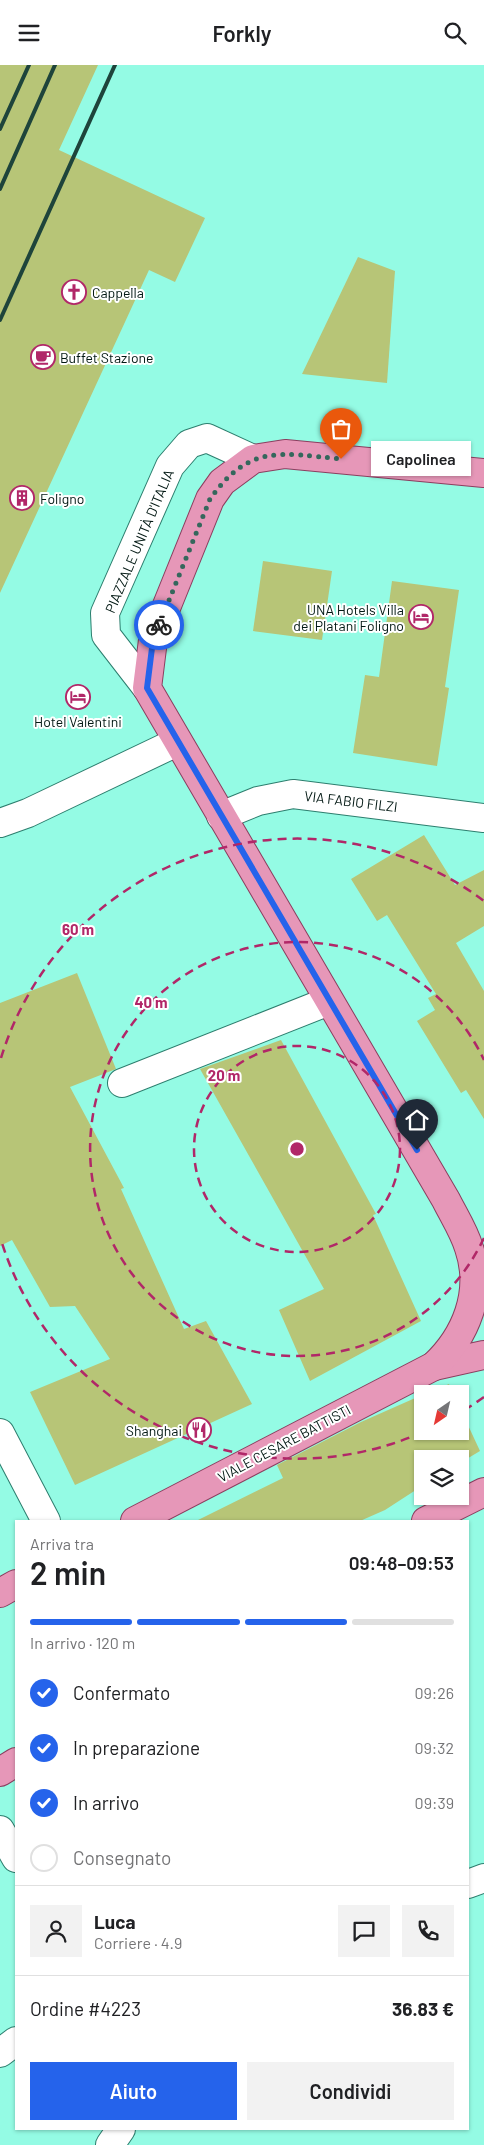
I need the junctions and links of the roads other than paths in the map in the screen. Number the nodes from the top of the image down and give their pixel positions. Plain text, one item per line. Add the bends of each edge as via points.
1 (253, 459) junction
2 (484, 473) edge
3 (147, 688) junction
4 (177, 742) junction
5 (221, 817) junction
6 (484, 818) edge
7 (0, 823) edge
8 (329, 1001) junction
9 (122, 1083) dead end
10 (477, 1254) edge
11 (484, 1355) edge
12 (434, 1365) junction
13 (0, 1433) edge
14 (484, 1492) edge
15 (45, 1520) edge
16 (136, 1520) edge
17 (428, 1520) edge
18 (15, 1585) edge
19 (0, 1593) edge
20 (15, 1763) edge
21 (0, 1772) edge
22 (0, 1831) edge
23 (15, 1856) edge
24 (484, 1878) edge
25 (469, 1884) edge
26 (15, 2042) edge
27 (0, 2053) edge
28 (120, 2130) edge
29 (110, 2145) edge

1 - 2 main road via 285,454
1 - 3 main road via 222,482 210,499 153,640
1 - 3 street, PIAZZALE UNITÀ D'ITALIA via 207,438 189,444 170,466 105,613 106,635
3 - 4 main road, VIALE CESARE BATTISTI
4 - 5 main road, VIALE CESARE BATTISTI
4 - 7 street via 28,813
5 - 6 street, VIA FABIO FILZI via 258,801 293,794
5 - 8 main road, VIALE CESARE BATTISTI
8 - 9 street
8 - 10 main road, VIALE CESARE BATTISTI
10 - 12 main road, VIALE CESARE BATTISTI via 470,1313 456,1340
11 - 12 main road, VIALE CESARE BATTISTI
12 - 16 main road, VIALE CESARE BATTISTI
13 - 15 street
14 - 17 main road
18 - 19 main road
20 - 21 main road
22 - 23 street
24 - 25 street
26 - 27 street
28 - 29 street

